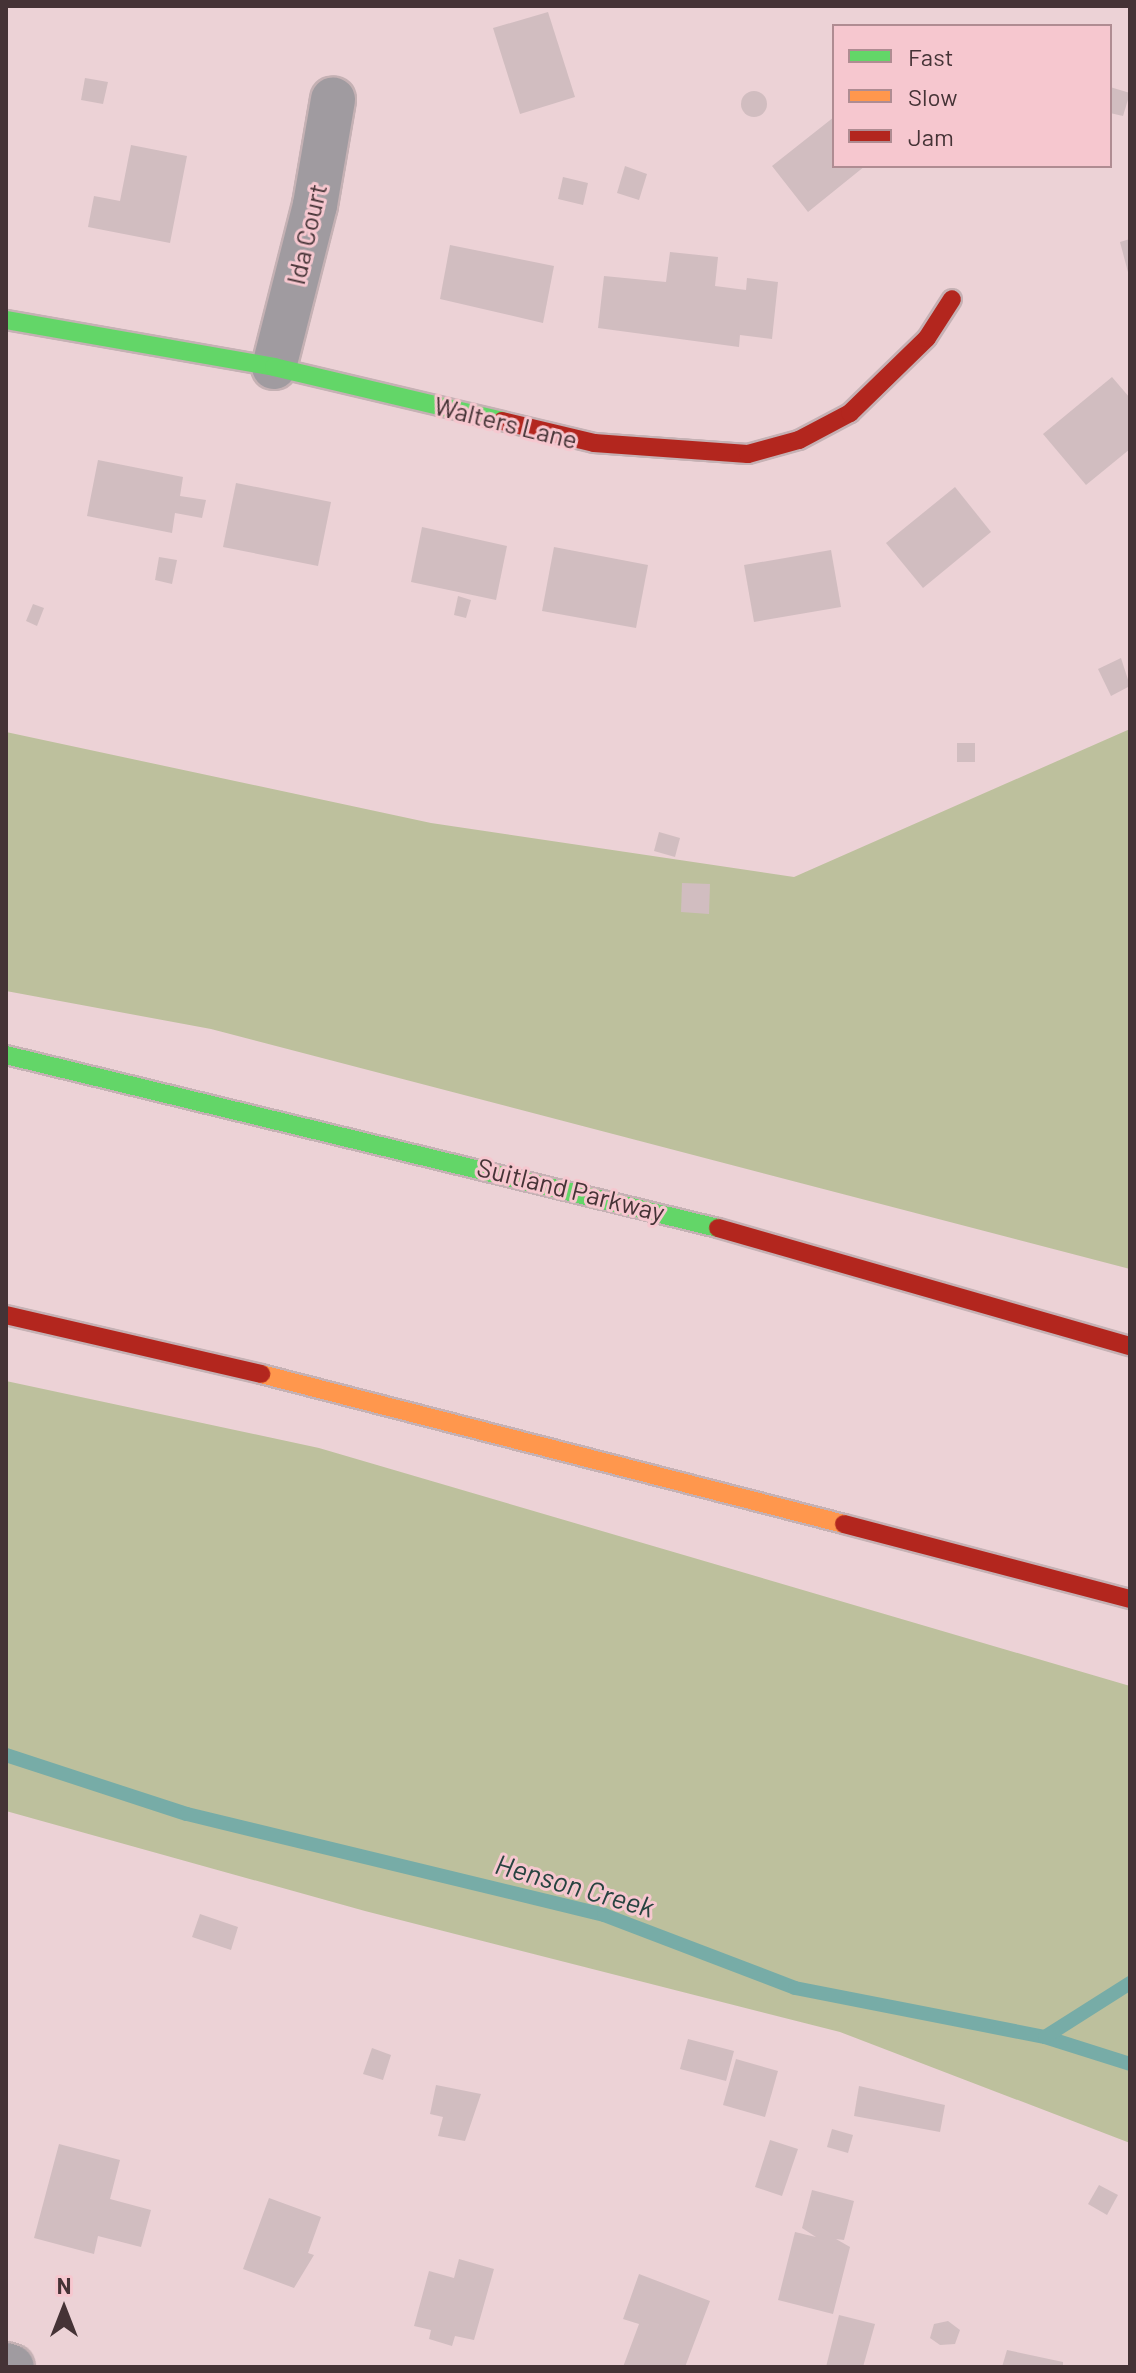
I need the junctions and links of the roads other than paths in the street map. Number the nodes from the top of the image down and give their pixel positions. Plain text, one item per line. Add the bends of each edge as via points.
1 (333, 100) dead end
2 (952, 299) dead end
3 (6, 320) edge
4 (274, 367) junction
5 (6, 1055) edge
6 (6, 1315) edge
7 (1130, 1346) edge
8 (1130, 1599) edge
9 (6, 2365) edge
10 (12, 2367) edge

1 - 4 street, Ida Court via 315,205
2 - 4 main road, Walters Lane via 927,338 850,413 799,440 748,454 594,443
3 - 4 main road, Walters Lane
5 - 7 main road, Suitland Parkway via 644,1207
6 - 8 main road via 327,1390
9 - 10 street

